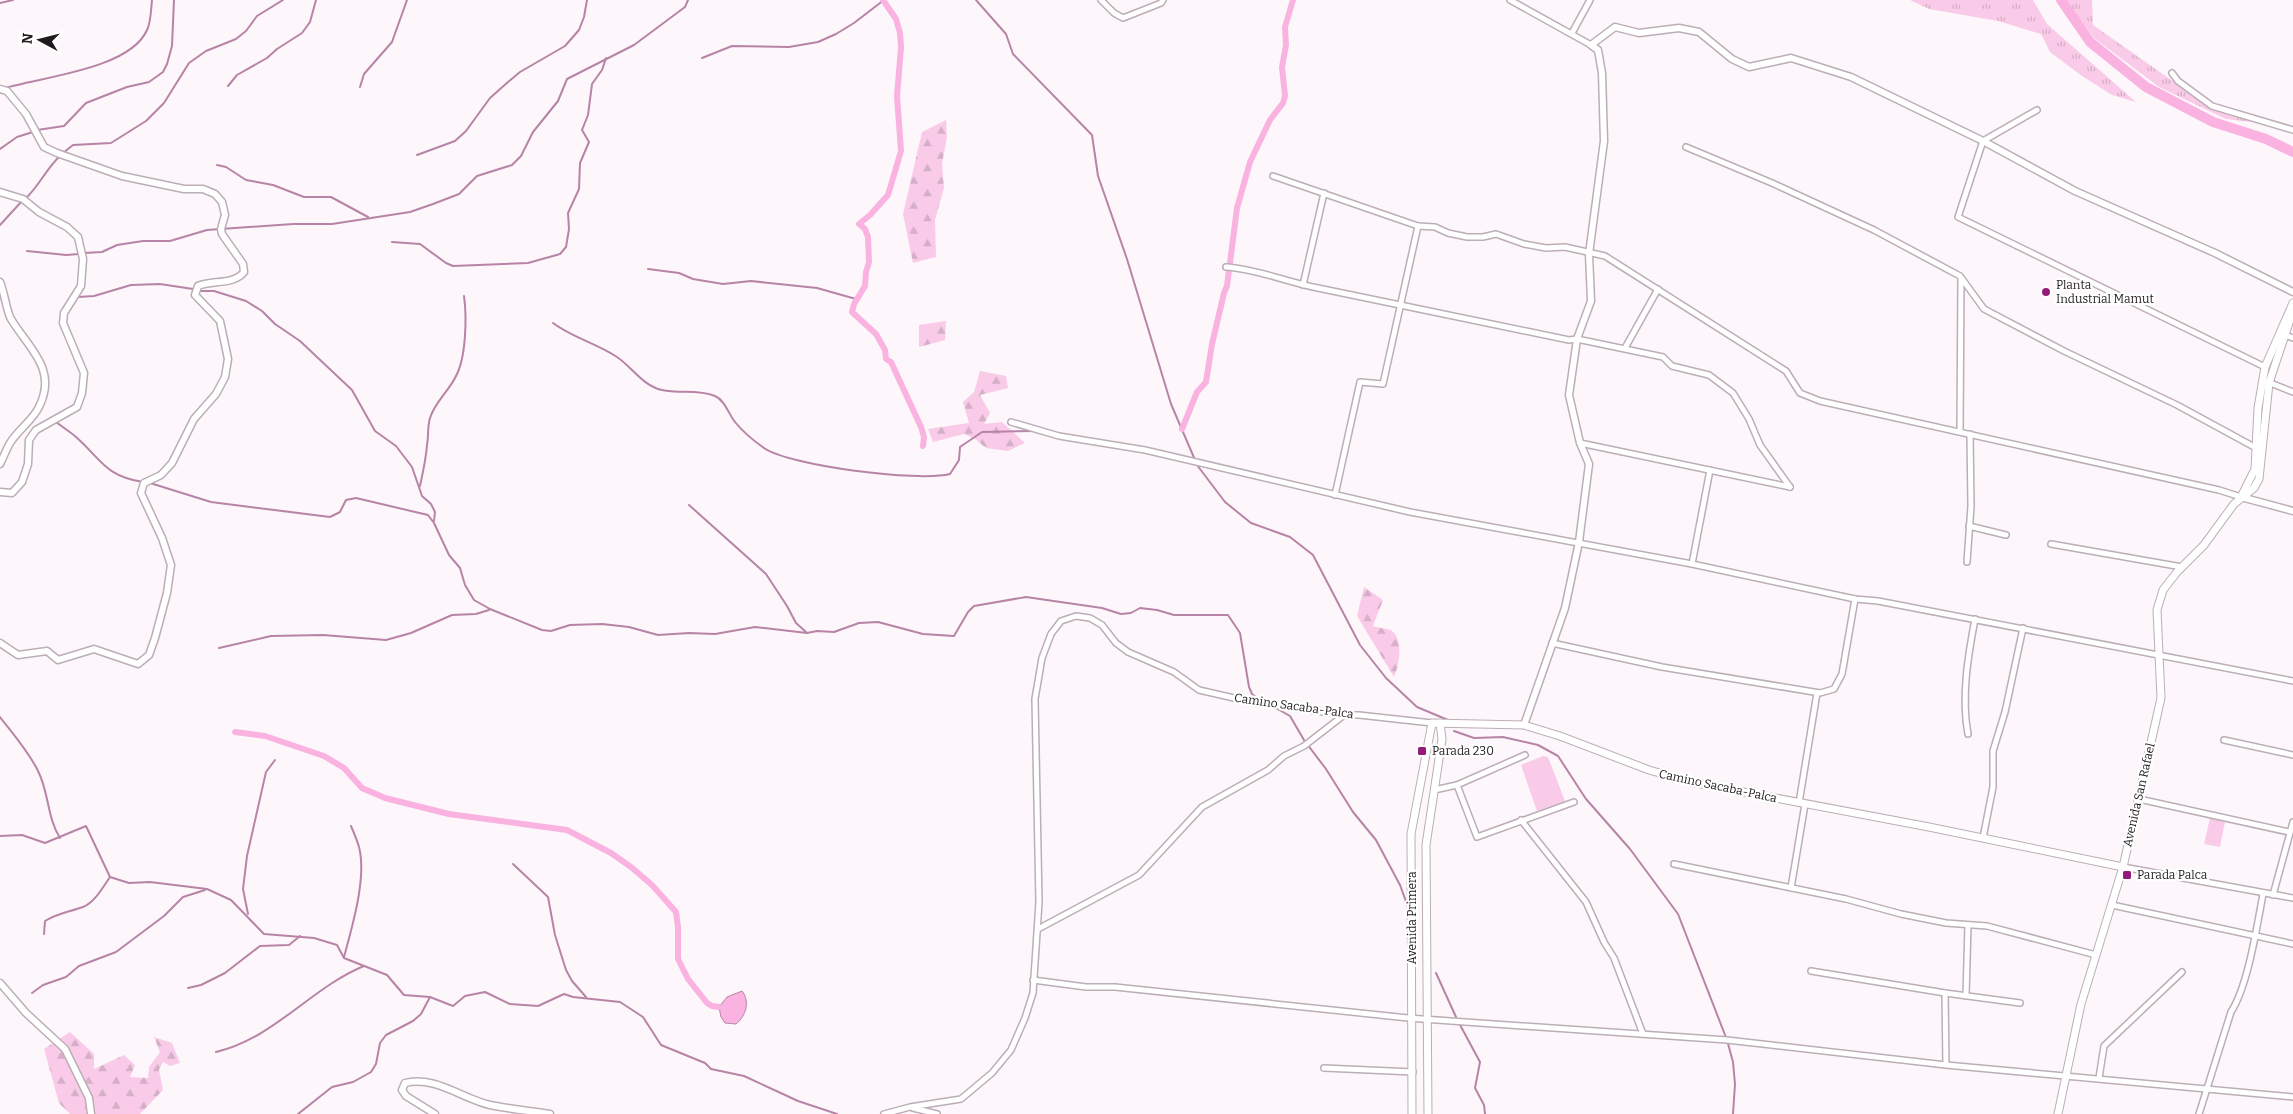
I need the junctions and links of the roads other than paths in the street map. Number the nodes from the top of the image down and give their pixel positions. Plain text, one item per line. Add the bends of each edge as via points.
1 (1101, 0) edge
2 (1163, 0) edge
3 (1510, 0) edge
4 (1590, 0) edge
5 (1572, 34) junction
6 (1591, 45) junction
7 (2172, 73) dead end
8 (0, 90) edge
9 (2037, 110) dead end
10 (2293, 130) edge
11 (1983, 141) junction
12 (1686, 147) dead end
13 (1273, 176) dead end
14 (0, 192) edge
15 (1324, 193) junction
16 (1418, 226) junction
17 (1589, 254) junction
18 (1226, 267) dead end
19 (1961, 277) junction
20 (0, 282) edge
21 (1303, 285) junction
22 (1658, 289) junction
23 (2293, 292) edge
24 (2293, 302) edge
25 (1400, 305) junction
26 (2293, 310) edge
27 (2285, 335) junction
28 (2293, 338) edge
29 (1577, 339) junction
30 (1625, 348) junction
31 (2265, 367) junction
32 (2265, 381) junction
33 (2293, 392) edge
34 (1011, 422) dead end
35 (1960, 432) junction
36 (1970, 434) junction
37 (1580, 443) junction
38 (2260, 450) junction
39 (0, 464) edge
40 (1710, 470) junction
41 (0, 492) edge
42 (1335, 495) junction
43 (2241, 497) junction
44 (2293, 512) edge
45 (1969, 526) junction
46 (2006, 535) dead end
47 (1579, 542) junction
48 (2051, 544) dead end
49 (1967, 562) dead end
50 (1692, 564) junction
51 (2182, 567) junction
52 (1855, 599) junction
53 (1975, 619) junction
54 (2023, 628) junction
55 (1552, 643) junction
56 (0, 644) edge
57 (2160, 655) junction
58 (2293, 681) edge
59 (1817, 693) junction
60 (1344, 715) junction
61 (1440, 723) junction
62 (1432, 724) junction
63 (1524, 725) junction
64 (1968, 734) dead end
65 (2224, 740) dead end
66 (1525, 755) dead end
67 (2293, 755) edge
68 (1458, 785) junction
69 (1434, 790) junction
70 (2139, 798) junction
71 (1574, 802) dead end
72 (1802, 804) junction
73 (1521, 820) junction
74 (2293, 822) edge
75 (2289, 832) junction
76 (1983, 838) junction
77 (1674, 864) dead end
78 (2123, 867) junction
79 (1791, 888) junction
80 (2262, 894) junction
81 (2273, 895) junction
82 (2293, 898) edge
83 (2112, 905) junction
84 (1968, 925) junction
85 (1038, 928) junction
86 (2255, 936) junction
87 (2293, 944) edge
88 (2096, 955) junction
89 (1811, 970) dead end
90 (2182, 972) dead end
91 (1033, 980) junction
92 (0, 983) edge
93 (1945, 993) junction
94 (1966, 996) junction
95 (2020, 1003) dead end
96 (1413, 1018) junction
97 (1427, 1018) junction
98 (1643, 1034) junction
99 (1946, 1065) junction
100 (1324, 1068) dead end
101 (1413, 1072) junction
102 (2066, 1076) junction
103 (2099, 1078) junction
104 (2207, 1088) junction
105 (2293, 1097) edge
106 (910, 1107) junction
107 (91, 1114) edge
108 (435, 1114) edge
109 (550, 1114) edge
110 (884, 1114) edge
111 (937, 1114) edge
112 (1412, 1114) edge
113 (1428, 1114) edge
114 (2058, 1114) edge
115 (2199, 1114) edge

1 - 2 street via 1122,18
3 - 5 street
4 - 5 street
5 - 6 street
6 - 11 street via 1615,27 1640,32 1679,28 1699,32 1732,60 1750,67 1791,58 1870,86
6 - 17 street via 1598,50 1602,73 1604,141
7 - 10 street via 2212,106
8 - 56 street via 7,91 26,114 44,146 57,153 122,176 184,189 203,189 215,194 222,202 225,215 220,229 243,264 244,272 227,281 198,286 195,295 220,321 224,334 228,359 225,377 216,394 194,419 172,463 162,475 144,483 141,493 171,565 167,593 149,655 138,664 94,650 58,660 47,651 18,655
9 - 11 street
11 - 23 street via 2075,191 2215,253
11 - 31 street via 1958,217
12 - 19 street via 1874,230
13 - 15 street
14 - 41 street via 22,199 78,237 83,259 81,286 64,313 63,323 84,373 77,407 36,430 29,440 28,464 22,482 12,492
15 - 16 street
15 - 21 street
16 - 17 street via 1436,227 1467,237 1496,234 1524,244 1565,247
16 - 25 street
17 - 22 street via 1605,256
17 - 29 street via 1591,300
18 - 21 street
19 - 35 street
19 - 38 street via 1984,308
20 - 39 street via 9,316 46,374 46,391 38,409 10,443
21 - 25 street
22 - 30 street
22 - 35 street via 1786,371 1800,392 1820,401
24 - 31 main road, Avenida San Rafael
25 - 29 street
25 - 42 street via 1384,384 1360,382
26 - 27 main road, Avenida San Rafael
27 - 28 street
27 - 32 main road, Avenida San Rafael
29 - 30 street
29 - 37 street via 1568,395
30 - 40 street via 1663,357 1672,366 1709,375 1732,394 1749,419 1760,445 1790,487
31 - 32 main road, Avenida San Rafael
32 - 33 street
32 - 38 main road, Avenida San Rafael via 2258,408
34 - 42 street via 1059,436 1145,450
35 - 36 street
36 - 43 street
36 - 45 street
37 - 40 street
37 - 47 street via 1590,464
38 - 43 main road, Avenida San Rafael
40 - 50 street
42 - 47 street via 1410,512
43 - 44 street
43 - 51 main road, Avenida San Rafael via 2204,545
45 - 46 street
45 - 49 street
47 - 50 street
47 - 55 street via 1565,608
48 - 51 street
50 - 52 street
51 - 57 main road, Avenida San Rafael via 2164,590 2157,610
52 - 53 street
52 - 59 street via 1842,674 1834,689
53 - 54 street
53 - 64 street via 1964,716
54 - 57 street
54 - 76 street via 1993,751 1993,787
55 - 59 street
55 - 63 street
57 - 58 street
57 - 70 main road, Avenida San Rafael via 2161,698
59 - 72 street
60 - 62 street, Camino Sacaba-Palca
60 - 85 street via 1268,770 1202,807 1140,875
60 - 85 street, Camino Sacaba-Palca via 1247,701 1199,690 1174,672 1128,652 1102,625 1090,618 1076,616 1061,621 1042,658 1035,699
61 - 62 main road, Camino Sacaba-Palca
61 - 63 main road, Camino Sacaba-Palca
61 - 69 main road, Avenida Primera via 1442,740
62 - 96 main road, Avenida Primera via 1411,834
63 - 72 main road, Camino Sacaba-Palca via 1691,782
65 - 67 street
66 - 68 street
68 - 69 street
68 - 73 street via 1477,838
69 - 97 main road, Avenida Primera via 1426,845
70 - 75 street
70 - 78 main road, Avenida San Rafael
71 - 73 street
72 - 76 main road, Camino Sacaba-Palca
72 - 79 street
73 - 98 street via 1586,902 1614,958
74 - 75 street
75 - 81 street
76 - 78 main road, Camino Sacaba-Palca
77 - 79 street
78 - 80 street
78 - 83 main road, Avenida San Rafael
79 - 84 street via 1901,914
80 - 81 street
80 - 86 street
81 - 82 street
83 - 86 street
83 - 88 main road, Avenida San Rafael
84 - 88 street via 2016,933
84 - 94 street
85 - 91 street, Camino Sacaba-Palca
86 - 87 street
86 - 104 street via 2237,1003 2231,1012
88 - 102 main road, Avenida San Rafael via 2081,1004
89 - 93 street
90 - 103 street via 2104,1046
91 - 96 street
91 - 106 street, Camino Sacaba-Palca via 1033,994 1011,1050 992,1073 961,1099
92 - 107 street via 26,1013 65,1049 89,1098
93 - 94 street
93 - 99 street
94 - 95 street
96 - 97 street
96 - 101 main road, Avenida Primera
97 - 98 street
97 - 113 main road, Avenida Primera
98 - 99 street via 1779,1045
99 - 102 street
100 - 101 street
101 - 112 main road, Avenida Primera
102 - 103 street
102 - 114 main road, Avenida San Rafael
103 - 104 street
104 - 105 street
104 - 115 street
106 - 110 street, Camino Sacaba-Palca
106 - 111 street
108 - 109 street via 406,1096 402,1090 405,1083 414,1080 488,1105

